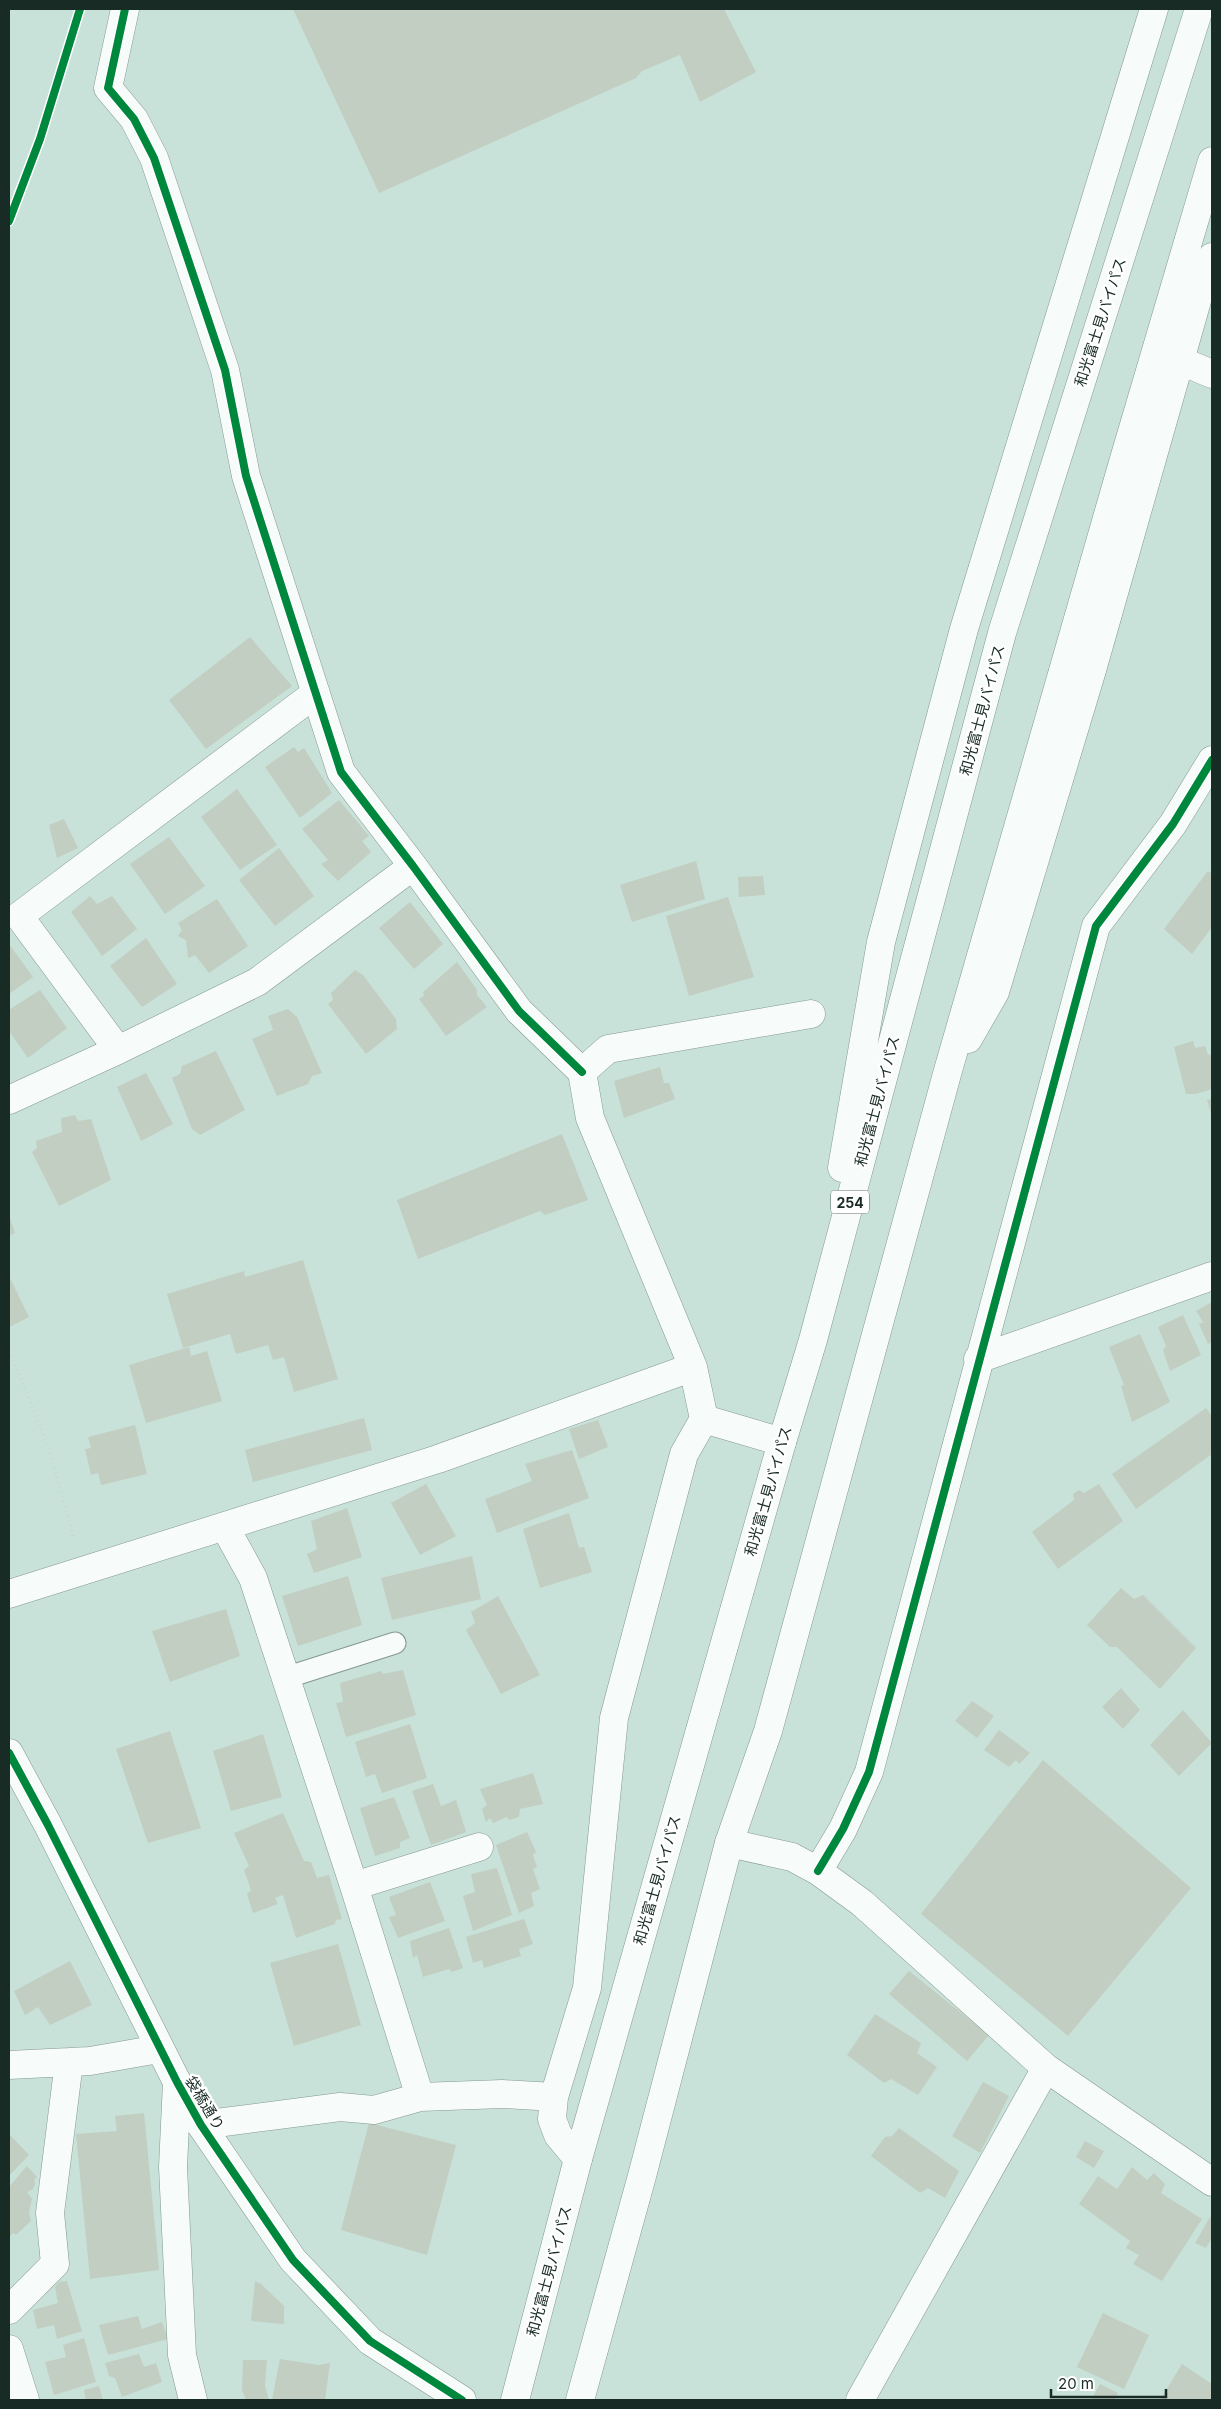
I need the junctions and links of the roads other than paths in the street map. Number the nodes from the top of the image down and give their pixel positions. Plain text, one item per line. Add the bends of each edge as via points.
1 (125, 9) edge
2 (1154, 9) edge
3 (1200, 9) edge
4 (1212, 161) edge
5 (1212, 257) edge
6 (1180, 361) junction
7 (1212, 374) edge
8 (316, 693) junction
9 (1212, 760) edge
10 (413, 866) junction
11 (811, 1014) dead end
12 (118, 1050) junction
13 (582, 1072) junction
14 (947, 1074) junction
15 (9, 1100) edge
16 (1212, 1276) edge
17 (813, 1340) junction
18 (978, 1359) junction
19 (693, 1368) junction
20 (704, 1419) junction
21 (782, 1442) junction
22 (226, 1527) junction
23 (9, 1594) edge
24 (395, 1643) dead end
25 (285, 1678) junction
26 (9, 1753) edge
27 (728, 1843) junction
28 (479, 1847) dead end
29 (818, 1871) junction
30 (354, 1886) junction
31 (159, 2049) junction
32 (69, 2062) junction
33 (9, 2065) edge
34 (1046, 2068) junction
35 (176, 2082) junction
36 (420, 2097) junction
37 (554, 2097) junction
38 (201, 2125) junction
39 (578, 2159) junction
40 (1212, 2182) edge
41 (9, 2310) edge
42 (9, 2349) edge
43 (25, 2400) edge
44 (193, 2400) edge
45 (462, 2400) edge
46 (515, 2400) edge
47 (580, 2400) edge
48 (860, 2400) edge

1 - 8 main road via 108,88 134,119 154,158 225,370 246,476
2 - 17 main road via 964,630 881,942
3 - 17 main road, 和光富士見バイパス / 254 via 1002,633
4 - 14 main road
5 - 6 main road
6 - 7 main road
6 - 14 main road via 995,992
8 - 10 main road via 341,772
8 - 12 main road via 19,916
9 - 18 main road via 1173,824 1096,926
10 - 12 main road via 257,982
10 - 13 main road via 519,1011
11 - 13 main road via 608,1049
12 - 15 main road
13 - 19 main road via 590,1118
14 - 27 main road via 768,1731
16 - 18 main road
17 - 21 main road, 和光富士見バイパス / 254
18 - 29 main road via 869,1772 843,1829
19 - 20 main road
19 - 22 main road via 438,1459
20 - 21 main road
20 - 37 main road via 684,1454 614,1718 587,1988
21 - 39 main road, 和光富士見バイパス / 254
22 - 23 main road
22 - 25 main road via 253,1578
24 - 25 lane
25 - 30 main road
26 - 31 main road, 袋橋通り
27 - 29 main road via 792,1857
27 - 47 main road
28 - 30 main road
29 - 34 main road via 862,1903
30 - 36 main road
31 - 32 main road
31 - 35 main road, 袋橋通り
32 - 33 main road
32 - 41 main road via 50,2213 55,2264
34 - 40 main road
34 - 48 main road
35 - 38 main road, 袋橋通り
35 - 44 main road via 173,2167 182,2355
36 - 37 main road via 502,2094
36 - 38 main road via 374,2110 340,2107
37 - 39 main road via 552,2119 558,2134
38 - 45 main road, 袋橋通り via 293,2260 370,2341
39 - 46 main road, 和光富士見バイパス / 254
42 - 43 main road

